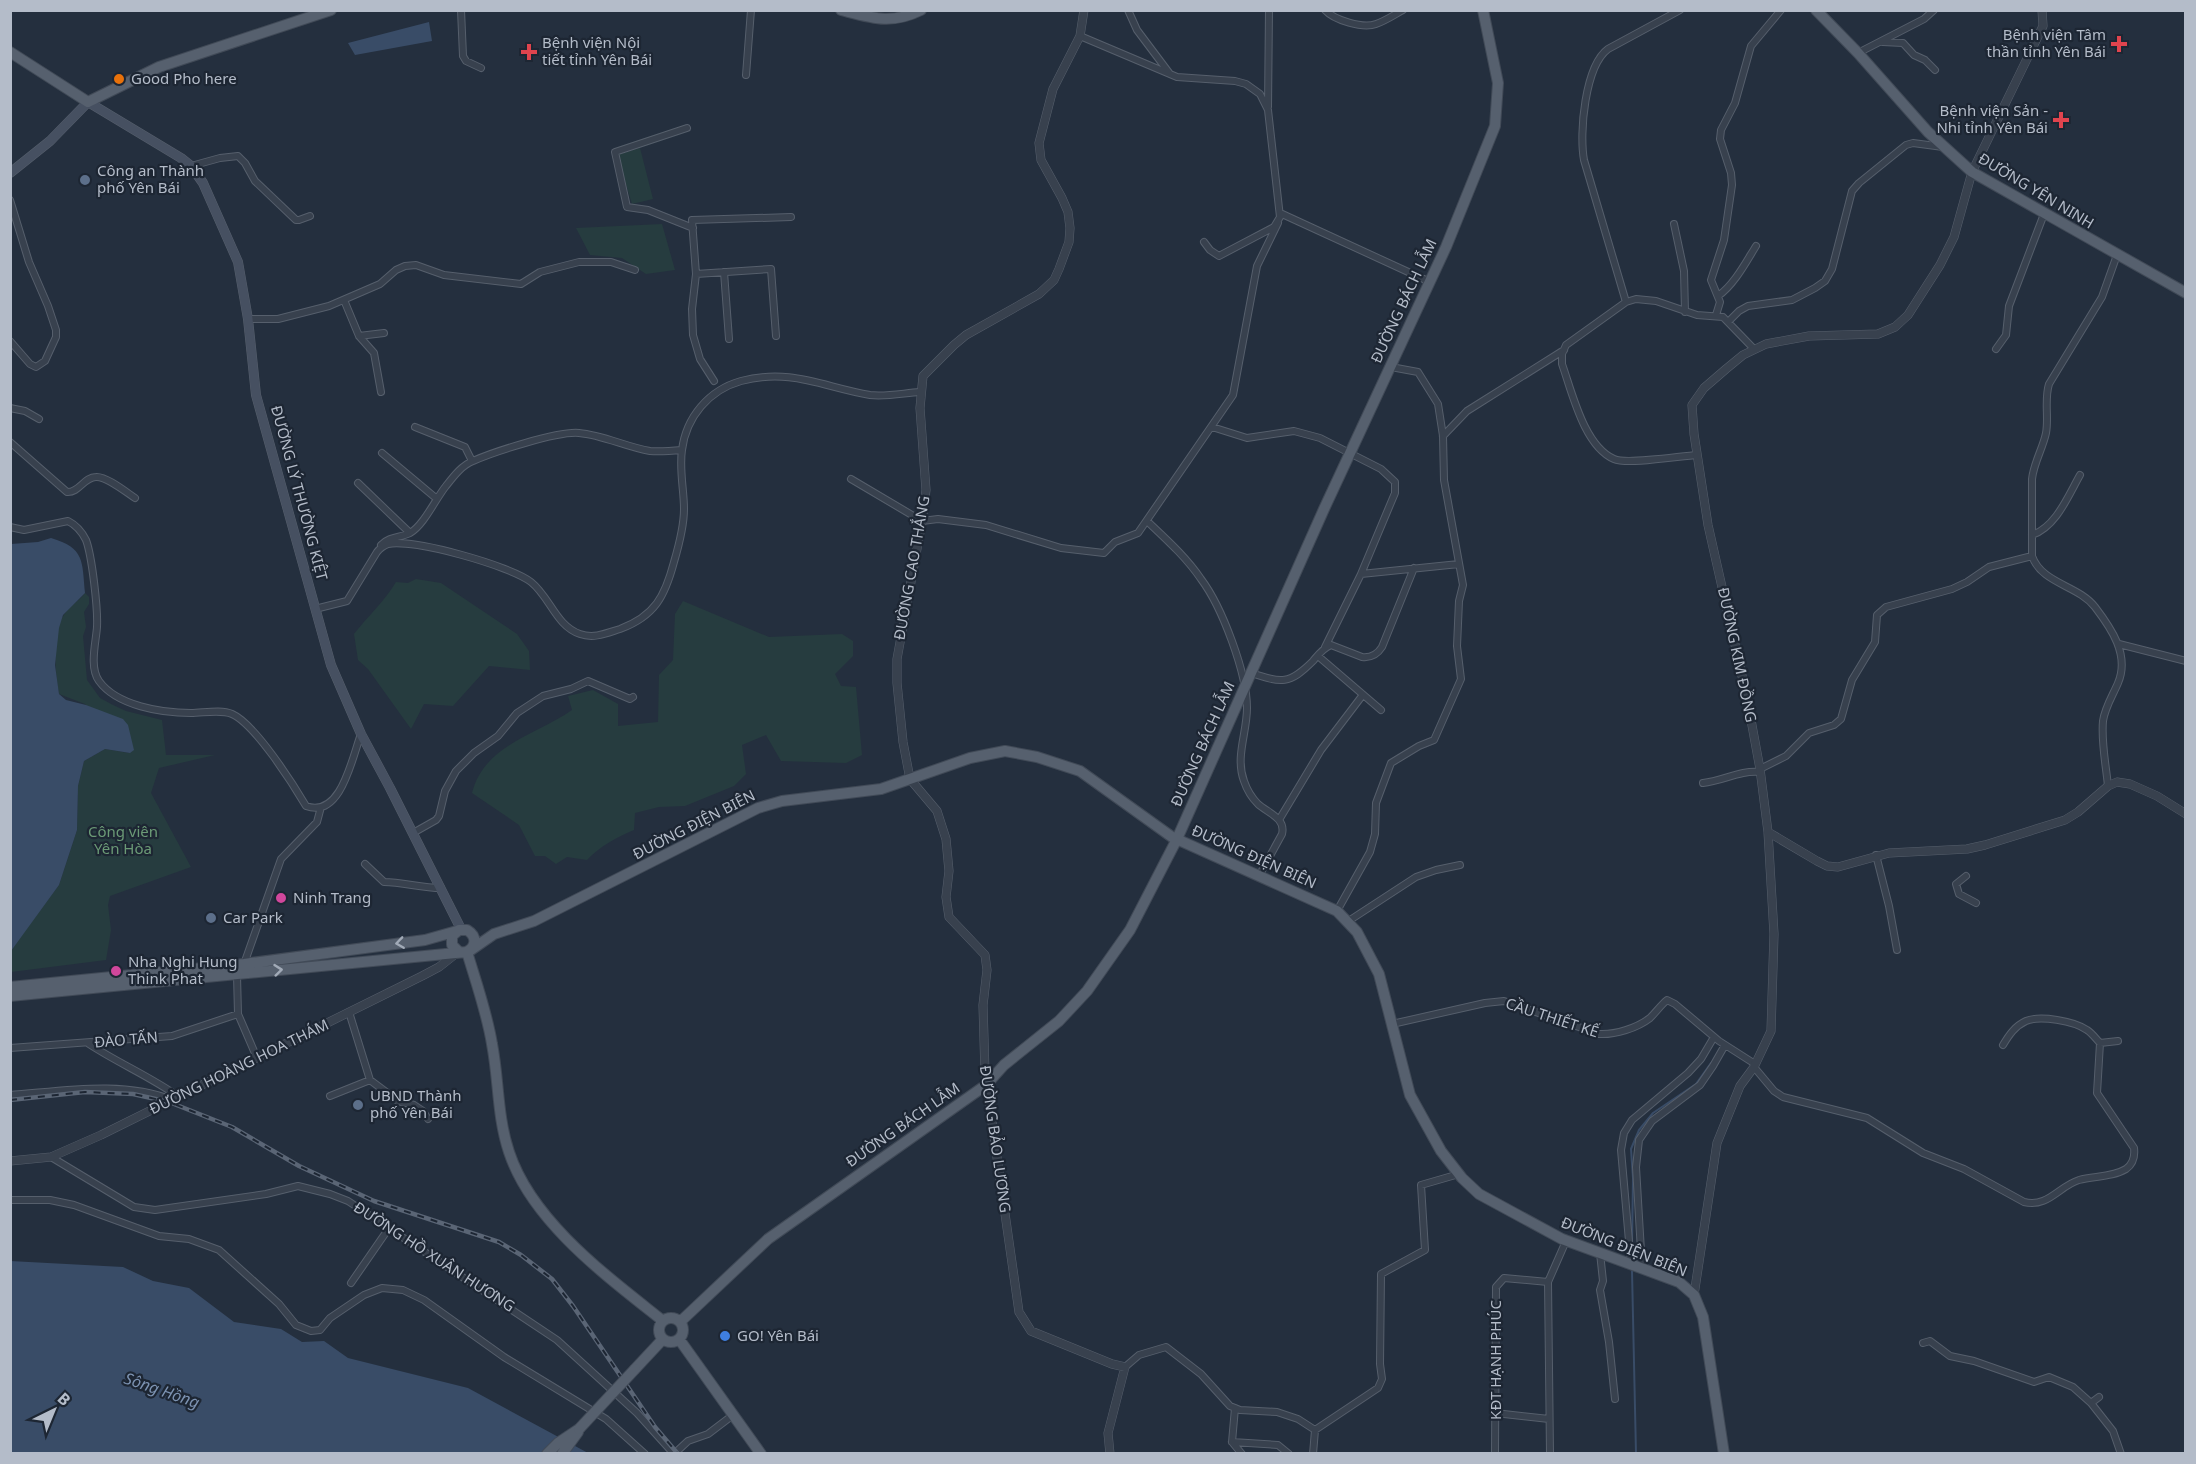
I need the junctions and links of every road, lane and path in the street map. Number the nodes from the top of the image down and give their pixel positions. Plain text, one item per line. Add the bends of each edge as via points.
1 (331, 10) edge
2 (461, 10) edge
3 (751, 10) edge
4 (841, 10) edge
5 (921, 10) edge
6 (1084, 10) edge
7 (1128, 10) edge
8 (1269, 10) edge
9 (1325, 10) edge
10 (1403, 10) edge
11 (1483, 10) edge
12 (1680, 10) edge
13 (1781, 10) edge
14 (1816, 10) edge
15 (1934, 10) edge
16 (2042, 10) edge
17 (1080, 36) junction
18 (1880, 42) junction
19 (10, 52) edge
20 (1858, 53) junction
21 (481, 68) dead end
22 (1935, 70) dead end
23 (746, 75) dead end
24 (1171, 75) junction
25 (88, 102) junction
26 (1268, 110) junction
27 (687, 128) dead end
28 (1943, 147) junction
29 (191, 166) junction
30 (1971, 172) junction
31 (10, 173) edge
32 (10, 200) edge
33 (1280, 213) junction
34 (2044, 214) junction
35 (310, 216) dead end
36 (791, 217) dead end
37 (1278, 223) junction
38 (1674, 224) dead end
39 (693, 228) junction
40 (1204, 242) dead end
41 (1756, 246) dead end
42 (2116, 255) junction
43 (635, 270) dead end
44 (724, 272) junction
45 (696, 274) junction
46 (1430, 282) junction
47 (2186, 293) edge
48 (1718, 296) junction
49 (344, 300) junction
50 (1626, 302) junction
51 (1685, 312) junction
52 (1716, 315) junction
53 (248, 319) junction
54 (1729, 321) junction
55 (384, 333) dead end
56 (359, 336) junction
57 (776, 336) dead end
58 (729, 339) dead end
59 (10, 341) edge
60 (1996, 349) dead end
61 (1564, 350) junction
62 (1754, 350) junction
63 (1390, 367) junction
64 (714, 381) dead end
65 (381, 392) dead end
66 (920, 392) junction
67 (10, 408) edge
68 (39, 419) dead end
69 (415, 427) dead end
70 (1212, 427) junction
71 (1443, 436) junction
72 (10, 442) edge
73 (682, 450) junction
74 (1351, 452) junction
75 (382, 453) dead end
76 (1697, 455) junction
77 (472, 461) junction
78 (2080, 475) dead end
79 (851, 479) dead end
80 (358, 483) dead end
81 (135, 498) dead end
82 (436, 499) junction
83 (922, 521) junction
84 (1148, 522) junction
85 (10, 527) edge
86 (410, 533) junction
87 (2032, 535) junction
88 (380, 549) junction
89 (2032, 556) junction
90 (1459, 564) junction
91 (1414, 568) junction
92 (1361, 574) junction
93 (315, 609) junction
94 (2119, 644) junction
95 (1325, 648) junction
96 (1318, 656) junction
97 (2186, 661) edge
98 (1251, 672) junction
99 (1244, 688) junction
100 (1362, 696) junction
101 (633, 697) dead end
102 (1380, 710) dead end
103 (360, 734) junction
104 (1760, 770) junction
105 (910, 779) junction
106 (1703, 783) dead end
107 (2108, 786) junction
108 (321, 807) junction
109 (2186, 814) edge
110 (1280, 820) junction
111 (1768, 832) junction
112 (413, 833) junction
113 (1177, 838) junction
114 (1876, 855) junction
115 (365, 864) dead end
116 (1460, 865) dead end
117 (1259, 876) junction
118 (1966, 876) dead end
119 (442, 888) junction
120 (1976, 903) dead end
121 (1337, 911) junction
122 (1347, 922) junction
123 (462, 930) junction
124 (494, 934) junction
125 (1897, 950) dead end
126 (466, 951) junction
127 (244, 964) junction
128 (237, 975) junction
129 (10, 987) edge
130 (10, 996) edge
131 (349, 1012) junction
132 (238, 1014) junction
133 (1392, 1024) junction
134 (1714, 1037) junction
135 (2118, 1041) dead end
136 (88, 1043) junction
137 (2100, 1043) junction
138 (1725, 1045) junction
139 (2003, 1045) dead end
140 (10, 1048) edge
141 (257, 1058) junction
142 (1754, 1066) junction
143 (370, 1080) junction
144 (986, 1085) junction
145 (10, 1095) edge
146 (330, 1096) dead end
147 (176, 1099) junction
148 (428, 1119) dead end
149 (51, 1157) junction
150 (10, 1161) edge
151 (1459, 1174) junction
152 (10, 1200) edge
153 (388, 1228) junction
154 (1566, 1241) junction
155 (1600, 1253) junction
156 (1631, 1264) junction
157 (1642, 1268) junction
158 (1548, 1282) junction
159 (351, 1283) dead end
160 (1694, 1295) junction
161 (663, 1321) junction
162 (680, 1322) junction
163 (663, 1339) junction
164 (679, 1339) junction
165 (1923, 1343) dead end
166 (1125, 1367) junction
167 (2099, 1397) dead end
168 (1615, 1399) dead end
169 (2091, 1404) junction
170 (1236, 1408) junction
171 (1495, 1413) junction
172 (733, 1415) junction
173 (1549, 1419) junction
174 (579, 1429) junction
175 (1315, 1430) junction
176 (1232, 1442) junction
177 (547, 1454) edge
178 (562, 1454) edge
179 (645, 1454) edge
180 (674, 1454) edge
181 (761, 1454) edge
182 (1110, 1454) edge
183 (1242, 1454) edge
184 (1289, 1454) edge
185 (1313, 1454) edge
186 (1495, 1454) edge
187 (1550, 1454) edge
188 (1724, 1454) edge
189 (2121, 1454) edge

1 - 25 main road via 159,67
2 - 21 street via 464,56
3 - 23 street
4 - 5 main road via 892,20
6 - 17 street
7 - 24 street via 1137,30
8 - 26 street
9 - 10 street via 1339,20 1367,25
11 - 46 main road, ĐƯỜNG BÁCH LẪM via 1498,83 1495,126
12 - 50 street via 1601,54 1595,64 1583,117 1584,160
13 - 48 street via 1751,46 1735,103 1720,133 1732,185 1724,240 1711,280
14 - 20 main road, ĐƯỜNG YÊN NINH
15 - 18 street
16 - 30 street, ĐƯỜNG KIM ĐỒNG via 2043,26
17 - 24 street
17 - 66 street via 1053,89 1039,142 1041,160 1065,205 1070,228 1059,269 1039,294 954,345 923,376
18 - 20 street
18 - 22 street via 1903,43
19 - 25 main road
20 - 28 main road, ĐƯỜNG YÊN NINH
24 - 26 street via 1246,84 1260,94
25 - 29 main road, ĐƯỜNG LÝ THƯỜNG KIỆT
25 - 31 main road via 50,141
26 - 33 street
27 - 39 street via 615,152 627,207 648,210
28 - 30 main road, ĐƯỜNG YÊN NINH
28 - 54 street via 1906,145 1854,188 1832,269 1821,284 1792,300 1748,306
29 - 35 street via 238,156 260,186 296,220
29 - 53 main road, ĐƯỜNG LÝ THƯỜNG KIỆT via 203,183 235,255
30 - 34 main road, ĐƯỜNG YÊN NINH
30 - 62 street, ĐƯỜNG KIM ĐỒNG via 1954,237 1902,322 1878,334 1809,336 1780,340
32 - 59 street via 56,338 45,361 36,367
33 - 37 street
33 - 46 street
34 - 42 main road, ĐƯỜNG YÊN NINH
34 - 60 street via 2009,306 2006,335
36 - 39 street via 692,220
37 - 40 street via 1219,256
37 - 70 street via 1257,266 1233,395
38 - 51 street via 1684,271
39 - 45 street
41 - 48 street
42 - 47 main road, ĐƯỜNG YÊN NINH
42 - 87 street via 2102,297 2049,384 2046,433 2033,473
43 - 49 street via 611,262 579,262 540,272 521,284 405,266 380,284
44 - 45 street
44 - 57 street via 771,269
44 - 58 street
45 - 64 street via 693,335 700,359
46 - 63 main road, ĐƯỜNG BÁCH LẪM
48 - 52 street
49 - 53 street via 278,319
49 - 56 street
50 - 51 street via 1661,301
50 - 61 street via 1569,342
51 - 52 street
52 - 54 street
53 - 93 main road, ĐƯỜNG LÝ THƯỜNG KIỆT via 256,395
54 - 62 street
55 - 56 street
56 - 65 street via 374,354
61 - 71 street via 1467,411
61 - 76 street via 1562,364 1585,425 1595,443 1615,460
62 - 76 street, ĐƯỜNG KIM ĐỒNG via 1743,355 1697,396 1692,411
63 - 71 street via 1418,372 1438,405
63 - 74 main road, ĐƯỜNG BÁCH LẪM
66 - 73 street via 872,395 789,377 741,381 705,401 693,418
66 - 83 street, ĐƯỜNG CAO THẮNG via 926,482
67 - 68 street
69 - 77 street via 465,447
70 - 74 street via 1247,438 1306,433
70 - 84 street
71 - 90 street via 1444,480
72 - 81 street via 67,492 72,493 96,476
73 - 77 street via 650,450 588,434 568,433
73 - 88 street via 683,521 667,588 646,614 600,636 580,634 567,627 536,586 518,574 431,546 392,544
74 - 92 street via 1381,469 1396,486
74 - 98 main road, ĐƯỜNG BÁCH LẪM
75 - 82 street
76 - 104 street, ĐƯỜNG KIM ĐỒNG
77 - 82 street
78 - 87 street via 2052,522
79 - 83 street
80 - 86 street
82 - 86 street
83 - 84 street via 986,525 1061,548 1104,553
83 - 105 street, ĐƯỜNG CAO THẮNG via 897,659
84 - 99 street via 1203,581 1238,659
85 - 108 street via 24,530 68,521 82,533 89,551 96,606 95,671 105,688 153,709 233,714 275,759 306,806
86 - 88 street via 390,538
87 - 89 street
88 - 93 street via 347,601
89 - 94 street via 2043,574 2090,602
89 - 104 street via 1989,567 1952,589 1881,610 1876,618 1875,642 1852,680 1841,719 1809,733 1786,756
90 - 91 street
90 - 121 street via 1463,585 1456,646 1461,679 1434,740 1391,763 1376,803 1368,857
91 - 92 street
91 - 95 street via 1380,651 1367,657 1334,646
92 - 95 street
93 - 103 main road, ĐƯỜNG LÝ THƯỜNG KIỆT via 331,665
94 - 97 street
94 - 107 street via 2121,674 2103,727
95 - 96 street
96 - 98 street via 1291,680 1277,681
96 - 100 street
98 - 99 main road, ĐƯỜNG BÁCH LẪM
99 - 110 street via 1247,708 1242,775 1254,800
99 - 113 main road, ĐƯỜNG BÁCH LẪM
100 - 102 street
100 - 110 street via 1321,750
101 - 112 street via 588,681 531,702 456,771 445,791 440,816
103 - 108 street via 338,796
103 - 112 main road, ĐƯỜNG LÝ THƯỜNG KIỆT
104 - 106 street
104 - 111 street, ĐƯỜNG KIM ĐỒNG
105 - 113 main road, ĐƯỜNG ĐIỆN BIÊN via 987,753 1005,751 1037,756 1080,771
105 - 124 main road, ĐƯỜNG ĐIỆN BIÊN via 880,789 782,801 758,808 534,921
105 - 144 street, ĐƯỜNG BẢO LƯƠNG via 937,811 946,839 949,917 985,955
107 - 109 street via 2130,784
107 - 114 street via 2065,820 1985,845
108 - 127 street via 317,822 281,859
110 - 117 street via 1283,832
111 - 114 street via 1827,866 1844,866
111 - 142 street, ĐƯỜNG KIM ĐỒNG via 1774,934 1772,1022
112 - 119 main road, ĐƯỜNG LÝ THƯỜNG KIỆT
113 - 117 main road, ĐƯỜNG ĐIỆN BIÊN
113 - 144 main road, ĐƯỜNG BÁCH LẪM via 1130,930 1087,991
114 - 125 street
115 - 119 street via 384,882
116 - 122 street via 1416,877
117 - 121 main road, ĐƯỜNG ĐIỆN BIÊN
118 - 120 street via 1956,884 1959,894
119 - 123 main road, ĐƯỜNG LÝ THƯỜNG KIỆT
121 - 122 main road, ĐƯỜNG ĐIỆN BIÊN
122 - 133 main road, ĐƯỜNG ĐIỆN BIÊN via 1357,932 1379,974
123 - 124 main road, ĐƯỜNG ĐIỆN BIÊN
123 - 126 main road via 475,939
123 - 126 main road via 452,936 452,942 454,948
123 -> 127 main road via 425,940
124 - 126 main road, ĐƯỜNG ĐIỆN BIÊN
128 -> 126 main road
126 - 131 street, ĐƯỜNG HOÀNG HOA THÁM
126 - 161 main road via 492,1044 498,1107 509,1153 526,1186 550,1220 590,1262
127 - 129 main road
128 - 130 main road
128 - 132 street
131 - 141 street, ĐƯỜNG HOÀNG HOA THÁM
131 - 143 street
132 - 136 street, ĐÀO TẤN via 172,1036
132 - 141 street
133 - 134 street, CẦU THIẾT KẾ via 1504,1001 1611,1035 1641,1024 1667,1000
133 - 151 main road, ĐƯỜNG ĐIỆN BIÊN via 1410,1095 1441,1151
134 - 138 street, CẦU THIẾT KẾ
134 - 156 street via 1688,1073 1632,1120 1624,1133
135 - 137 street
136 - 140 street, ĐÀO TẤN
136 - 147 street via 158,1083
137 - 139 street via 2087,1030 2049,1019 2028,1020 2012,1030
137 - 142 street, CẦU THIẾT KẾ via 2097,1093 2133,1148 2133,1161 2124,1170 2077,1181 2035,1204 2018,1200 1964,1169 1923,1153 1861,1116 1783,1097
138 - 142 street, CẦU THIẾT KẾ
138 - 157 street via 1700,1085 1652,1121 1639,1140 1636,1167
141 - 147 street, ĐƯỜNG HOÀNG HOA THÁM
142 - 160 street, ĐƯỜNG KIM ĐỒNG via 1740,1086 1717,1143
143 - 146 street
143 - 148 street via 398,1101 423,1111
144 - 162 main road, ĐƯỜNG BÁCH LẪM via 768,1239
144 - 166 street, ĐƯỜNG BẢO LƯƠNG via 1019,1312 1031,1330
145 - 147 street via 108,1089
147 - 149 street, ĐƯỜNG HOÀNG HOA THÁM
149 - 150 street, ĐƯỜNG HOÀNG HOA THÁM
149 - 153 street, ĐƯỜNG HỒ XUÂN HƯƠNG via 145,1210 298,1186 348,1201
151 - 154 main road, ĐƯỜNG ĐIỆN BIÊN via 1479,1194
151 - 175 street via 1421,1185 1425,1250 1380,1274 1382,1379 1378,1388
152 - 179 street via 74,1204 159,1236 189,1239 219,1250 297,1325 310,1331 320,1330 330,1318 364,1295 382,1288 403,1290 606,1419
153 - 159 street
153 - 180 street, ĐƯỜNG HỒ XUÂN HƯƠNG via 557,1340 637,1413
154 - 155 main road, ĐƯỜNG ĐIỆN BIÊN
154 - 158 street
155 - 156 main road, ĐƯỜNG ĐIỆN BIÊN
155 - 168 street via 1600,1290
156 - 157 main road, ĐƯỜNG ĐIỆN BIÊN
157 - 160 main road, ĐƯỜNG ĐIỆN BIÊN via 1679,1282
158 - 171 street, KĐT HẠNH PHÚC via 1504,1278 1496,1287
158 - 173 street
160 - 188 main road, ĐƯỜNG ĐIỆN BIÊN via 1703,1317
161 - 162 main road via 670,1318
161 - 163 main road via 659,1330
162 - 164 main road via 683,1331
163 - 164 main road
163 - 174 main road, bridge
164 - 172 main road
165 - 169 street via 1930,1341 1950,1356 2034,1382 2049,1377 2073,1387
166 - 170 street via 1139,1355 1166,1347
166 - 182 street via 1108,1433
167 - 169 street
169 - 189 street via 2113,1431
170 - 175 street via 1277,1412
170 - 176 street
171 - 173 street
171 - 186 street, KĐT HẠNH PHÚC
172 - 180 street via 708,1434 688,1441
172 - 181 main road
173 - 187 street
174 - 177 main road
174 - 178 main road
175 - 185 street
176 - 183 street
176 - 184 street via 1278,1445

